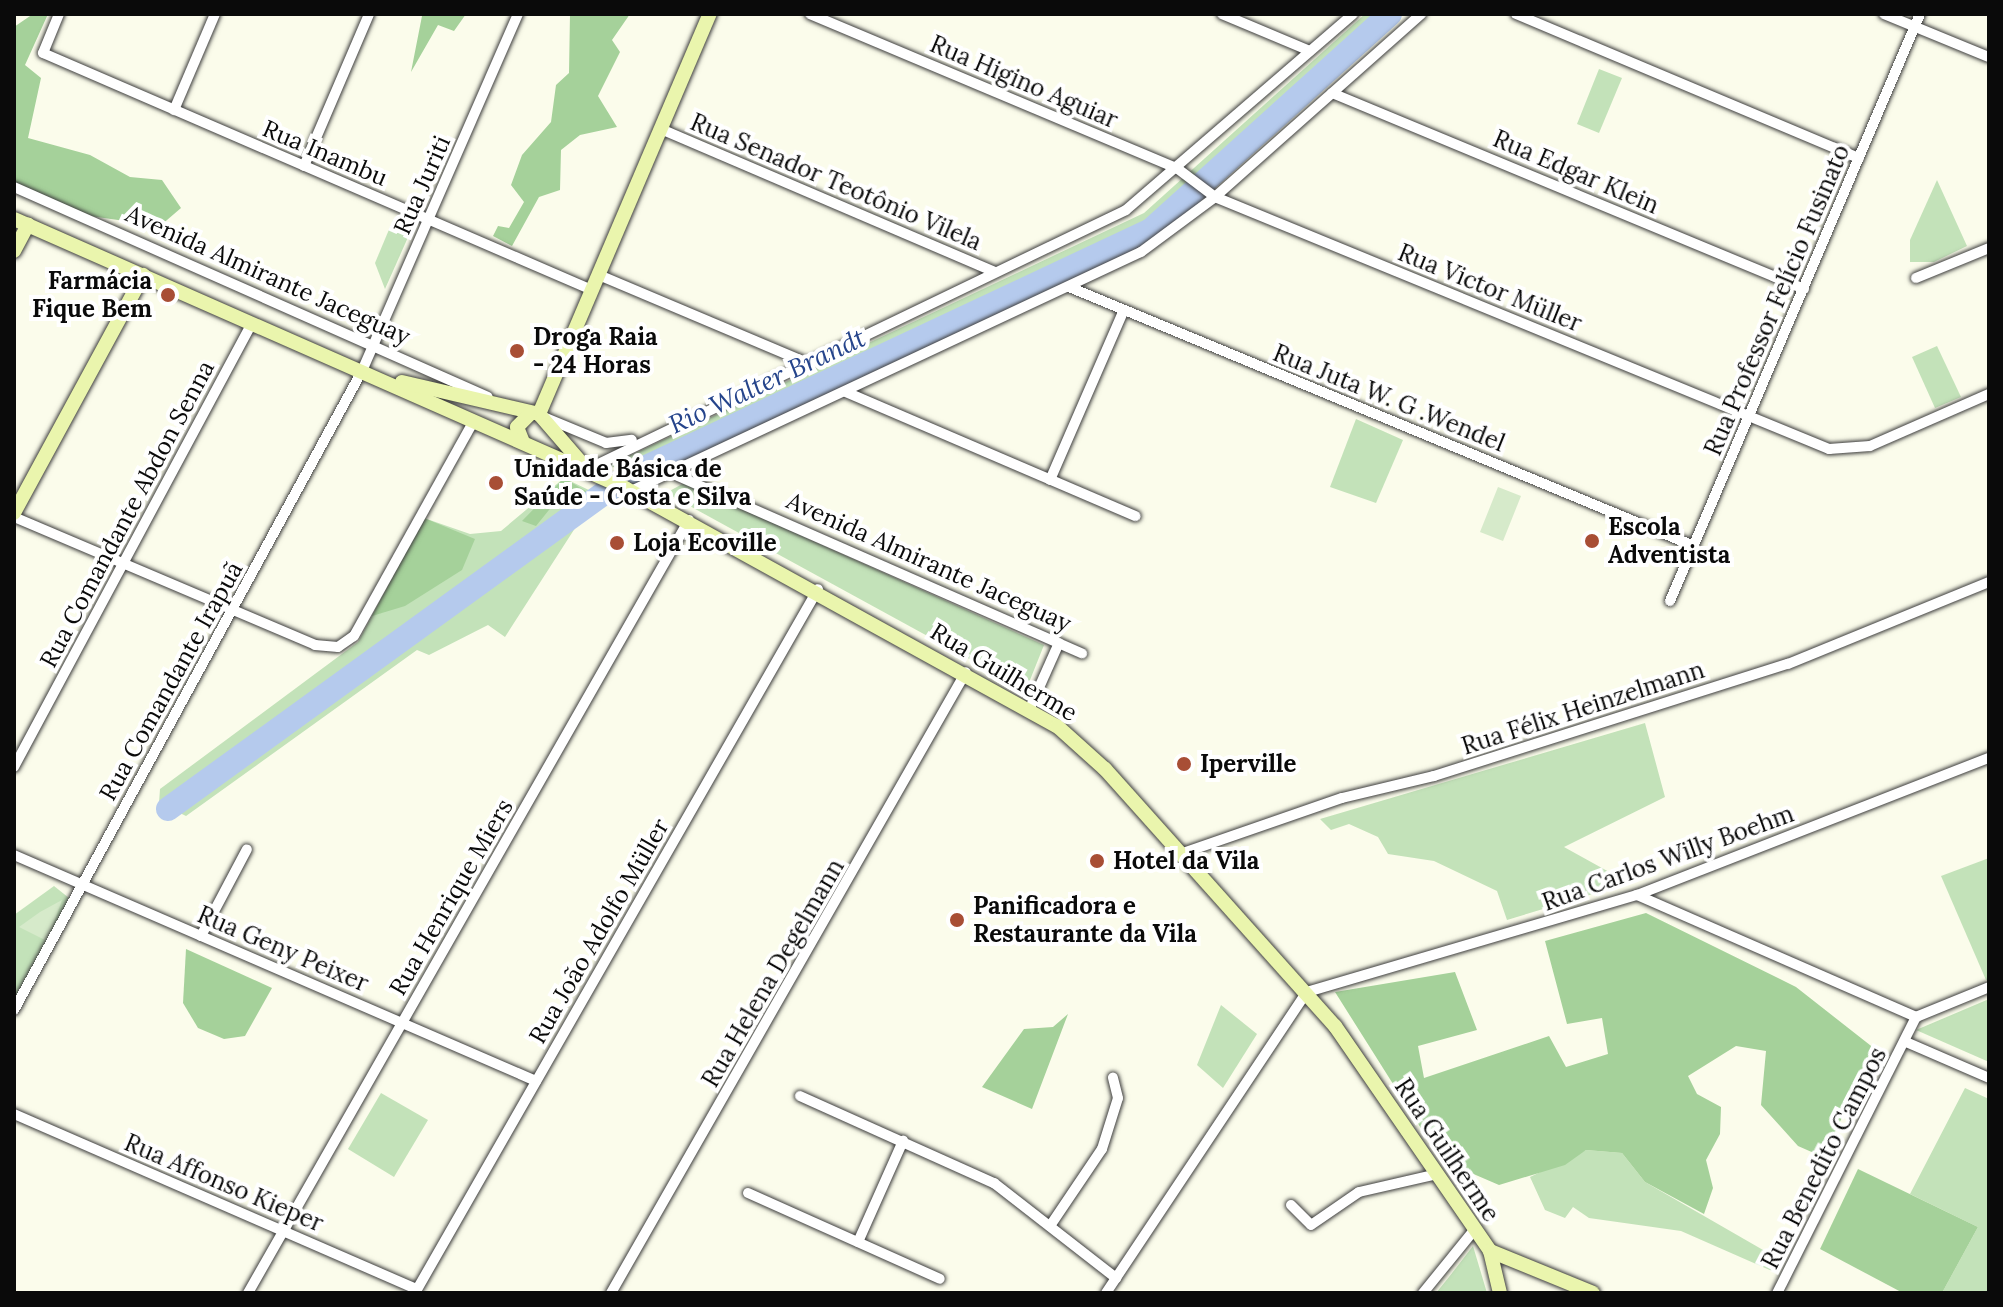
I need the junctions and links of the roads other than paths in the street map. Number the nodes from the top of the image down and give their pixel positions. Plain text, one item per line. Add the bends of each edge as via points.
1 (59, 14) edge
2 (215, 14) edge
3 (369, 14) edge
4 (518, 14) edge
5 (710, 14) edge
6 (810, 14) edge
7 (1222, 14) edge
8 (1353, 14) edge
9 (1421, 14) edge
10 (1516, 14) edge
11 (1884, 14) edge
12 (1920, 14) edge
13 (1915, 27) junction
14 (1310, 51) junction
15 (1989, 57) edge
16 (1332, 93) junction
17 (174, 110) junction
18 (661, 129) junction
19 (1859, 158) junction
20 (304, 166) junction
21 (1178, 169) junction
22 (14, 187) edge
23 (1215, 197) junction
24 (429, 220) junction
25 (21, 222) edge
26 (1989, 248) edge
27 (14, 251) edge
28 (995, 272) junction
29 (143, 275) junction
30 (599, 275) junction
31 (1916, 278) dead end
32 (1069, 287) junction
33 (1804, 289) junction
34 (592, 290) junction
35 (1124, 310) junction
36 (252, 323) junction
37 (373, 346) junction
38 (805, 362) junction
39 (362, 371) junction
40 (846, 392) junction
41 (1989, 394) edge
42 (505, 405) junction
43 (1749, 417) junction
44 (542, 418) junction
45 (474, 420) junction
46 (645, 436) junction
47 (527, 444) junction
48 (586, 470) junction
49 (671, 473) junction
50 (1050, 480) junction
51 (628, 489) junction
52 (14, 515) edge
53 (1136, 516) dead end
54 (689, 520) junction
55 (1694, 546) junction
56 (123, 563) junction
57 (1989, 582) edge
58 (818, 589) junction
59 (1670, 601) dead end
60 (232, 610) junction
61 (1059, 643) junction
62 (1082, 653) dead end
63 (966, 672) junction
64 (1030, 708) junction
65 (1989, 758) edge
66 (14, 767) edge
67 (247, 849) dead end
68 (1183, 853) junction
69 (14, 855) edge
70 (83, 884) junction
71 (1637, 895) junction
72 (201, 936) junction
73 (1989, 987) edge
74 (1307, 992) junction
75 (14, 1010) edge
76 (1916, 1017) junction
77 (402, 1023) junction
78 (1906, 1042) junction
79 (1113, 1078) dead end
80 (1989, 1078) edge
81 (536, 1081) junction
82 (800, 1096) dead end
83 (14, 1114) edge
84 (903, 1141) junction
85 (1437, 1174) junction
86 (748, 1193) dead end
87 (1291, 1205) dead end
88 (1050, 1226) junction
89 (1475, 1229) junction
90 (284, 1230) junction
91 (858, 1242) junction
92 (1490, 1251) junction
93 (1116, 1278) junction
94 (940, 1279) dead end
95 (416, 1291) edge
96 (248, 1293) edge
97 (611, 1293) edge
98 (1106, 1293) edge
99 (1423, 1293) edge
100 (1500, 1293) edge
101 (1593, 1293) edge
102 (1777, 1293) edge

1 - 17 street, Rua Inambu via 43,53
2 - 17 street
3 - 20 street
4 - 24 street, Rua Juriti
5 - 18 main road
6 - 21 street, Rua Higino Aguiar
7 - 14 street
8 - 14 street
9 - 16 street
10 - 19 street
11 - 13 street
12 - 13 street, Rua Professor Felício Fusinato
13 - 15 street
13 - 19 street, Rua Professor Felício Fusinato
14 - 21 street
16 - 23 street
16 - 33 street, Rua Edgar Klein
17 - 20 street, Rua Inambu
18 - 28 street, Rua Senador Teotônio Vilela
18 - 30 main road
19 - 33 street, Rua Professor Felício Fusinato
20 - 24 street, Rua Inambu
21 - 23 street, Rua Higino Aguiar
21 - 28 street via 1126,210
22 - 37 street, Avenida Almirante Jaceguay
23 - 32 street via 1151,245
23 - 43 street, Rua Victor Müller
24 - 34 street, Rua Inambu
24 - 37 street, Rua Juriti
25 - 27 main road
25 - 29 main road, Avenida Almirante Jaceguay
26 - 31 street
28 - 38 street
29 - 36 main road, Avenida Almirante Jaceguay
29 - 52 main road
30 - 34 main road
30 - 38 street
32 - 35 street, Rua Juta W. G .Wendel
32 - 40 street
33 - 43 street, Rua Professor Felício Fusinato
34 - 44 main road
35 - 50 street
35 - 55 street, Rua Juta W. G .Wendel
36 - 39 main road, Avenida Almirante Jaceguay
36 - 56 street, Rua Comandante Abdon Senna
37 - 39 street, Rua Juriti
37 - 42 street, Avenida Almirante Jaceguay
38 - 46 street
39 - 42 main road, Avenida Almirante Jaceguay
39 - 45 main road, Avenida Almirante Jaceguay
39 - 60 street, Rua Comandante Irapuã
40 - 49 street
40 - 50 street
41 - 43 street, Rua Victor Müller via 1853,451 1829,449
42 - 44 main road, Avenida Almirante Jaceguay
43 - 55 street, Rua Professor Felício Fusinato
44 - 46 street, Avenida Almirante Jaceguay via 606,443
44 - 47 main road via 546,440
44 - 47 main road via 517,427
44 - 48 main road, Rua Guilherme
45 - 47 main road, Avenida Almirante Jaceguay
45 - 60 street via 354,636 338,647 315,645
46 - 48 street
47 - 48 main road, Rua Guilherme
48 - 51 main road, Rua Guilherme
49 - 51 street
49 - 61 street, Avenida Almirante Jaceguay
50 - 53 street
51 - 54 main road, Rua Guilherme
52 - 56 street
54 - 58 main road, Rua Guilherme
54 - 77 street, Rua Henrique Miers
55 - 59 street, Rua Professor Felício Fusinato
56 - 60 street
56 - 66 street, Rua Comandante Abdon Senna
57 - 68 street, Rua Félix Heinzelmann via 1788,664 1434,776 1342,798
58 - 63 main road, Rua Guilherme
58 - 81 street, Rua João Adolfo Müller
60 - 70 street, Rua Comandante Irapuã
61 - 62 street, Avenida Almirante Jaceguay
61 - 64 street
63 - 64 main road, Rua Guilherme
63 - 97 street, Rua Helena Degelmann
64 - 68 main road, Rua Guilherme via 1088,752
65 - 71 street, Rua Carlos Willy Boehm
67 - 72 street
68 - 74 main road, Rua Guilherme
69 - 70 street, Rua Geny Peixer
70 - 72 street, Rua Geny Peixer
70 - 75 street, Rua Comandante Irapuã
71 - 74 street, Rua Carlos Willy Boehm
71 - 76 street
72 - 77 street, Rua Geny Peixer
73 - 76 street
74 - 85 main road, Rua Guilherme
74 - 93 street
76 - 78 street
77 - 81 street, Rua Geny Peixer
77 - 90 street, Rua Henrique Miers
78 - 80 street
78 - 102 street, Rua Benedito Campos
79 - 88 street via 1118,1098 1102,1149
81 - 95 street, Rua João Adolfo Müller
82 - 84 street
83 - 90 street, Rua Affonso Kieper
84 - 88 street via 994,1183
84 - 91 street
85 - 87 street via 1359,1192 1311,1225
85 - 89 main road, Rua Guilherme
86 - 91 street
88 - 93 street
89 - 92 main road, Rua Guilherme
89 - 99 street
90 - 95 street, Rua Affonso Kieper
90 - 96 street, Rua Henrique Miers
91 - 94 street
92 - 100 main road, Rua Guilherme
92 - 101 main road
93 - 98 street

